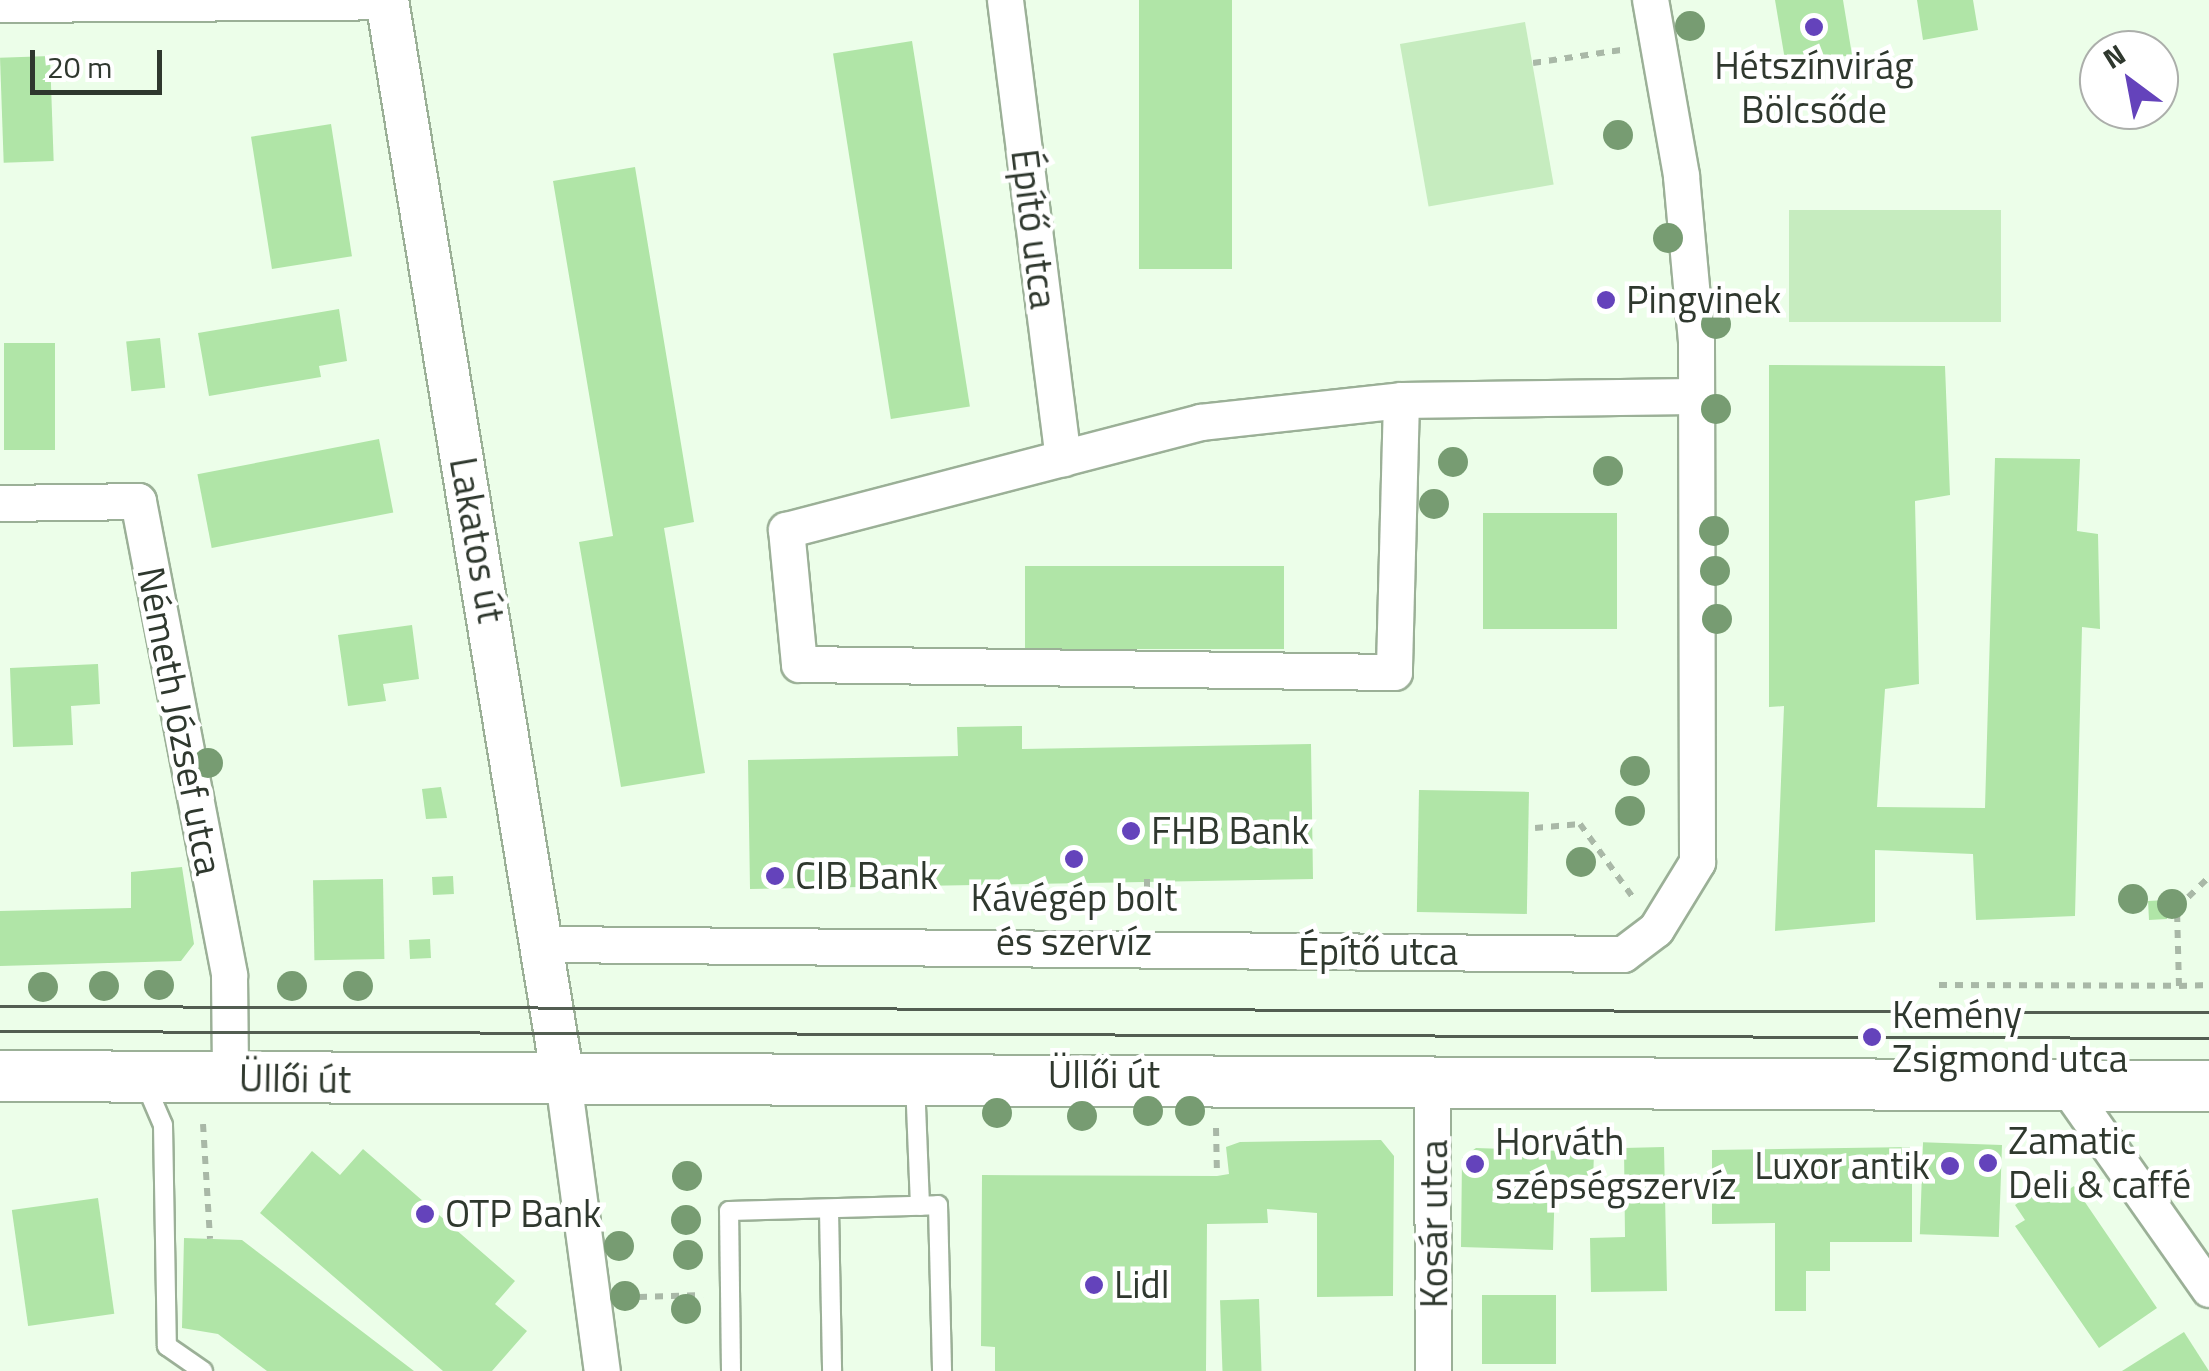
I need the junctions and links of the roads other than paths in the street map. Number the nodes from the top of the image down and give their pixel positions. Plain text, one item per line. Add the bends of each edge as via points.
1 (387, 0) edge
2 (1005, 0) edge
3 (1650, 0) edge
4 (0, 4) edge
5 (1696, 396) junction
6 (1401, 400) junction
7 (1064, 458) junction
8 (0, 503) edge
9 (546, 944) junction
10 (915, 1074) junction
11 (0, 1076) edge
12 (142, 1076) junction
13 (230, 1077) junction
14 (1432, 1078) junction
15 (563, 1080) junction
16 (2209, 1086) edge
17 (2068, 1087) junction
18 (920, 1206) junction
19 (829, 1210) junction
20 (2209, 1289) edge
21 (203, 1371) edge
22 (602, 1371) edge
23 (731, 1371) edge
24 (832, 1371) edge
25 (942, 1371) edge
26 (1433, 1371) edge

1 - 4 street
1 - 9 street, Lakatos út
2 - 7 street, Építő utca
3 - 5 street, Építő utca via 1682,176
5 - 6 street
5 - 9 street, Építő utca via 1697,862 1656,929 1623,954
6 - 7 street via 1200,422
6 - 7 street via 1394,672 799,664 786,530
8 - 13 street, Németh József utca via 138,501 230,975
9 - 15 street, Lakatos út
10 - 14 main road, Üllői út
10 - 15 main road, Üllői út
10 - 18 lane
11 - 12 main road, Üllői út
12 - 13 main road, Üllői út
12 - 21 lane via 163,1125 167,1346
13 - 15 main road, Üllői út
14 - 17 main road, Üllői út
14 - 26 street, Kosár utca
15 - 22 street
16 - 17 main road, Üllői út
17 - 20 street
18 - 19 lane
18 - 25 lane via 938,1205
19 - 23 lane via 730,1212
19 - 24 lane

